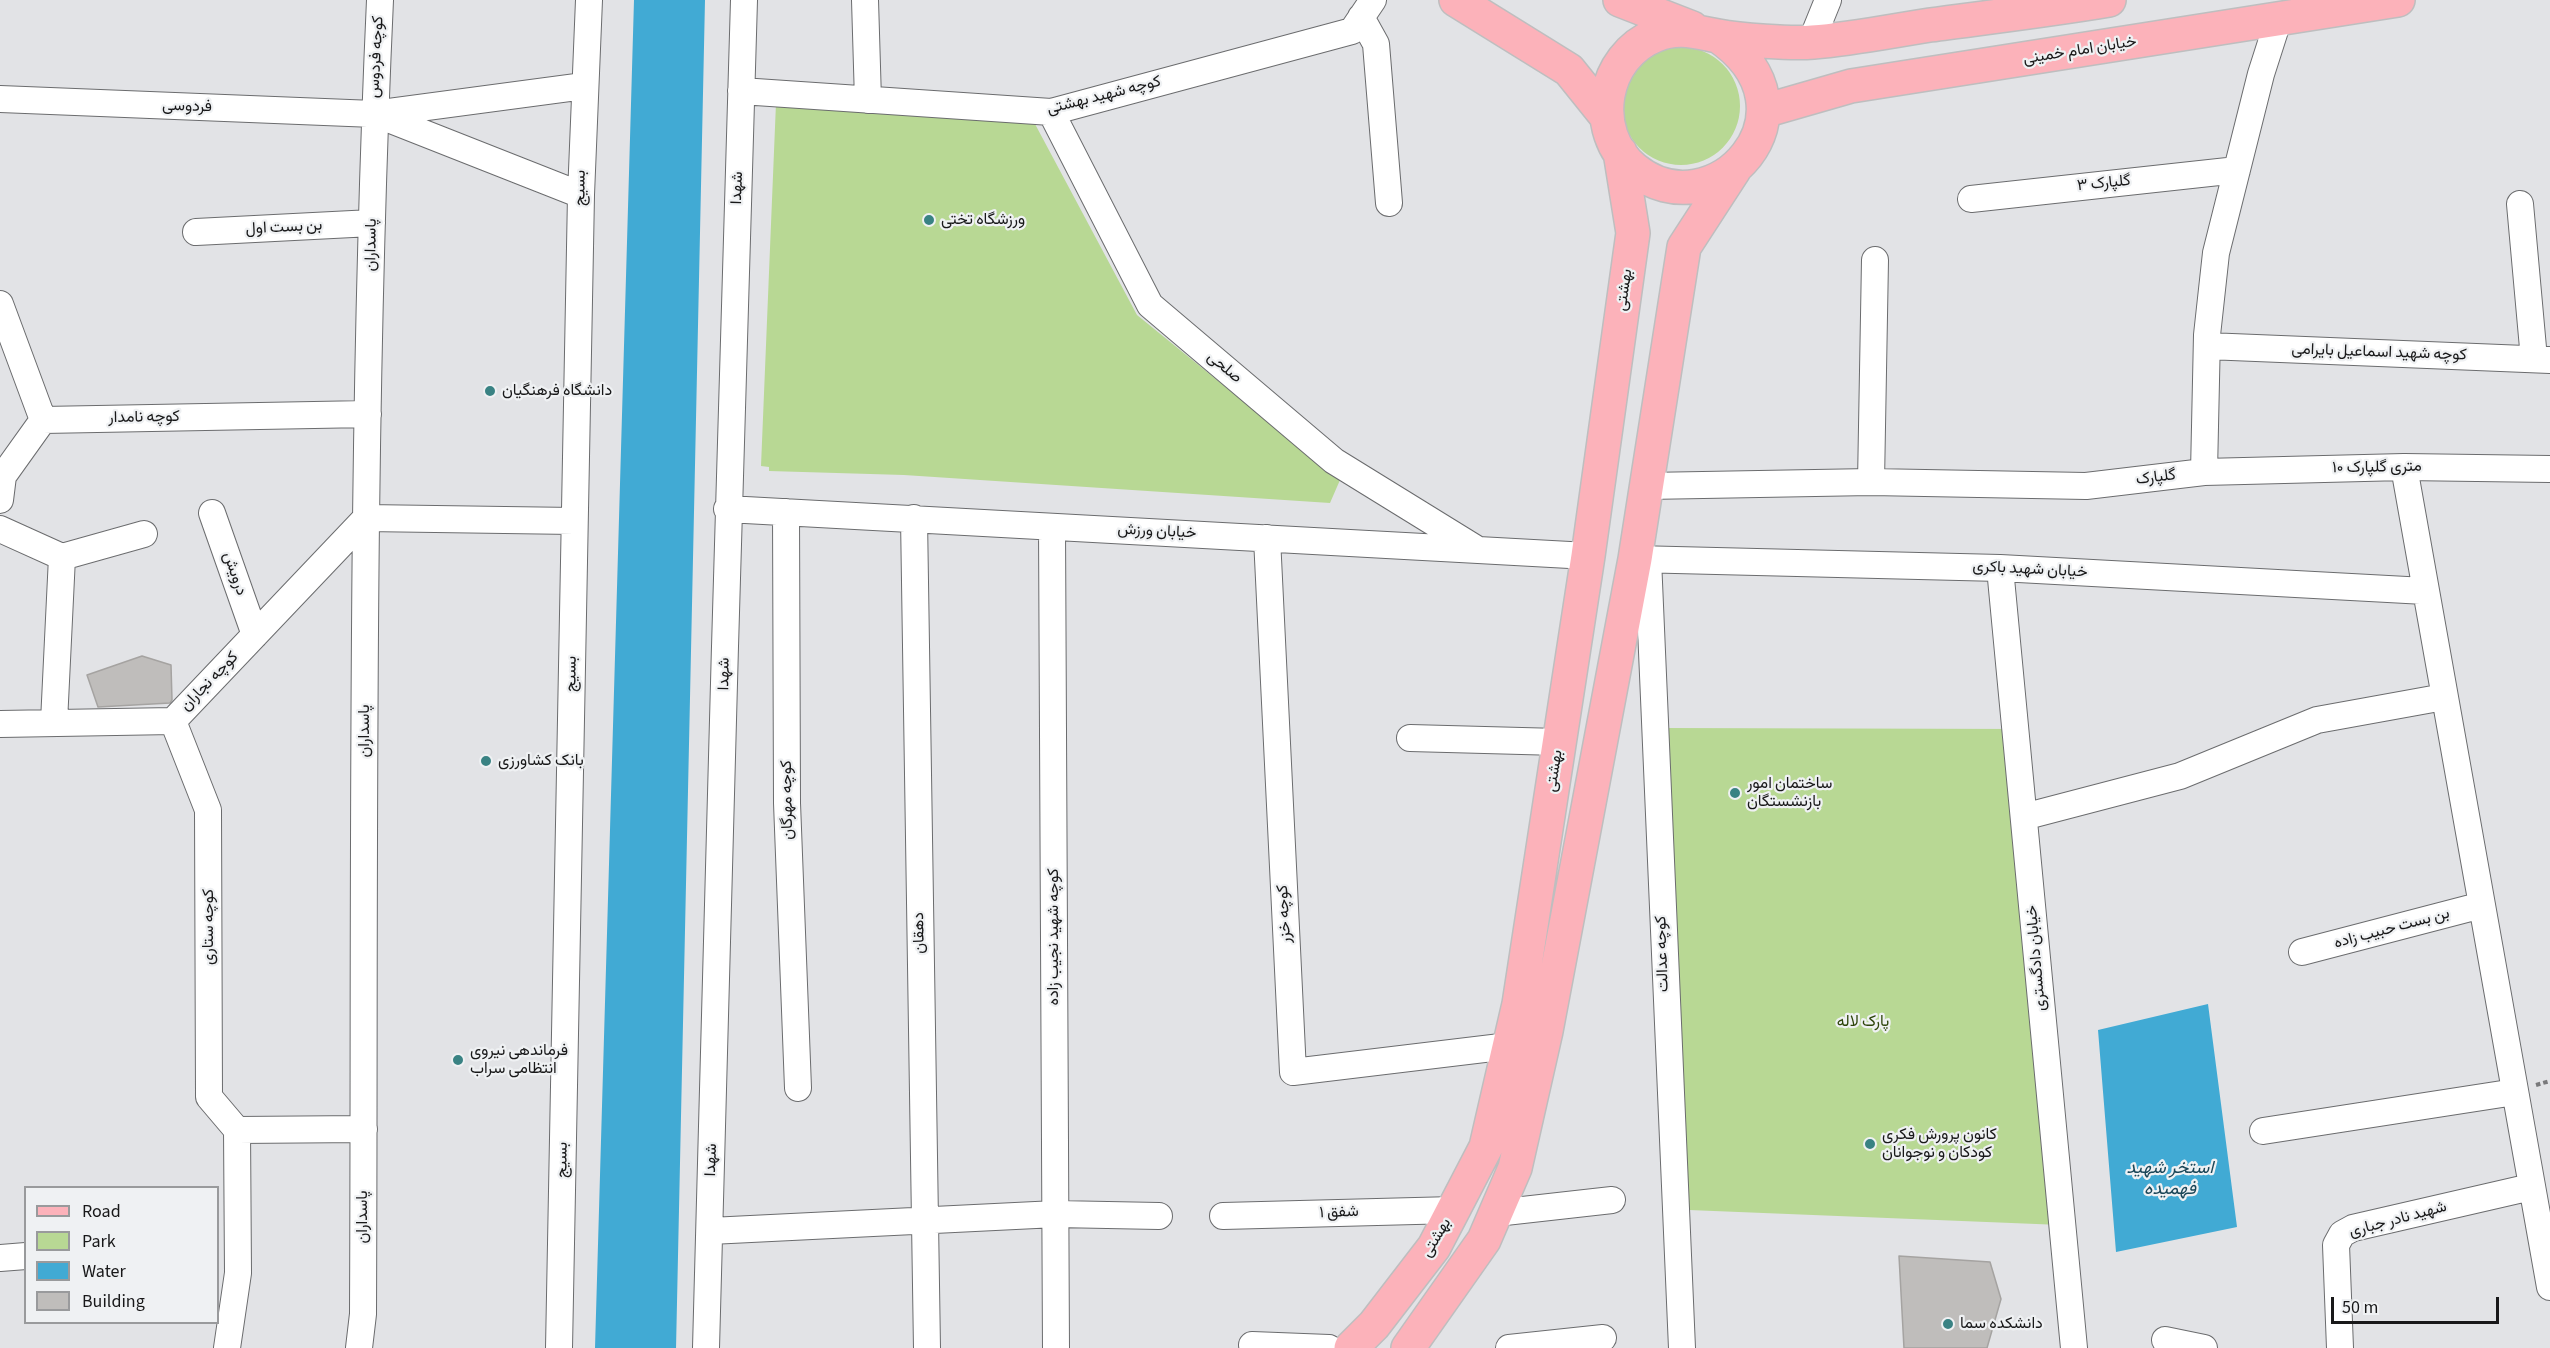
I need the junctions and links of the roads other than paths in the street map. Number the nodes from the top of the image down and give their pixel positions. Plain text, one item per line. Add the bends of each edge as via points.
1 (380, 0) edge
2 (589, 0) edge
3 (744, 0) edge
4 (865, 0) edge
5 (1456, 0) edge
6 (1620, 0) edge
7 (1828, 0) edge
8 (2106, 0) edge
9 (2398, 0) edge
10 (1367, 9) edge
11 (2278, 21) junction
12 (1707, 33) junction
13 (1811, 42) junction
14 (584, 86) junction
15 (741, 91) junction
16 (0, 99) edge
17 (868, 100) junction
18 (1764, 111) junction
19 (1051, 112) junction
20 (375, 114) junction
21 (1606, 116) junction
22 (1620, 152) junction
23 (1734, 170) junction
24 (2237, 170) junction
25 (581, 195) junction
26 (1971, 199) dead end
27 (1389, 203) dead end
28 (2520, 204) dead end
29 (372, 223) junction
30 (196, 232) dead end
31 (1875, 260) dead end
32 (0, 304) edge
33 (2207, 346) junction
34 (2542, 359) edge
35 (368, 414) junction
36 (43, 420) junction
37 (2404, 467) junction
38 (2204, 472) junction
39 (2549, 477) edge
40 (1871, 482) junction
41 (1, 484) edge
42 (1647, 486) junction
43 (727, 509) junction
44 (786, 512) junction
45 (212, 513) dead end
46 (366, 518) junction
47 (914, 518) junction
48 (574, 521) junction
49 (1052, 527) junction
50 (0, 529) edge
51 (144, 534) dead end
52 (1267, 538) junction
53 (1478, 549) junction
54 (1587, 556) junction
55 (62, 557) junction
56 (1642, 559) junction
57 (2000, 568) junction
58 (2425, 591) junction
59 (255, 635) junction
60 (2444, 697) junction
61 (173, 721) junction
62 (54, 722) junction
63 (0, 724) edge
64 (1410, 738) dead end
65 (1559, 742) junction
66 (2031, 815) dead end
67 (2482, 905) junction
68 (2302, 952) dead end
69 (1509, 1046) junction
70 (798, 1088) dead end
71 (2515, 1092) junction
72 (364, 1129) junction
73 (237, 1130) junction
74 (2263, 1131) dead end
75 (2531, 1187) junction
76 (1612, 1200) dead end
77 (1454, 1210) junction
78 (1496, 1213) junction
79 (1056, 1214) junction
80 (1159, 1216) dead end
81 (1223, 1216) dead end
82 (925, 1220) junction
83 (710, 1231) junction
84 (24, 1256) edge
85 (0, 1258) edge
86 (2550, 1287) edge
87 (1603, 1338) dead end
88 (2165, 1340) dead end
89 (1252, 1345) dead end
90 (1412, 1345) edge
91 (226, 1348) edge
92 (359, 1348) edge
93 (559, 1348) edge
94 (706, 1348) edge
95 (927, 1348) edge
96 (1056, 1348) edge
97 (1329, 1348) edge
98 (1351, 1348) edge
99 (1509, 1348) edge
100 (1682, 1348) edge
101 (2074, 1348) edge
102 (2204, 1348) edge
103 (2340, 1348) edge

1 - 20 street, کوچه فردوس
2 - 14 street, بسیج
3 - 15 street, شهدا
4 - 17 street
5 - 21 main road via 1569,70
6 - 12 main road
7 - 13 street
8 - 13 main road
9 - 11 main road, خیابان امام خمینی
10 - 19 street, کوچه شهید بهشتی via 1352,31
10 - 27 street via 1376,44
11 - 18 main road, خیابان امام خمینی via 1851,86
11 - 24 street
12 - 13 main road
12 - 18 main road via 1738,49 1753,67
12 - 21 main road via 1676,29 1638,44 1612,75
14 - 20 street
14 - 25 street, بسیج
15 - 17 street, کوچه شهید بهشتی
15 - 43 street, شهدا
16 - 20 street, فردوسی
17 - 19 street, کوچه شهید بهشتی
18 - 23 main road via 1760,133
19 - 53 street, صلحی via 1150,305 1334,461
20 - 25 street
20 - 29 street, پاسداران
21 - 22 main road via 1610,135
22 - 23 main road via 1652,180 1672,186 1715,181
22 - 54 main road, بهشتی via 1633,234
23 - 42 main road via 1684,247
24 - 26 street, گلپارک ۳
24 - 33 street via 2216,253
25 - 48 street, بسیج
28 - 34 street
29 - 30 street, بن بست اول
29 - 35 street, پاسداران
31 - 40 street
32 - 36 street
33 - 34 street, کوچه شهید اسماعیل بایرامی
33 - 38 street
35 - 36 street, کوچه نامدار
35 - 46 street, پاسداران
36 - 41 street
37 - 38 street, ۱۰ متری گلپارک
37 - 39 street, ۱۰ متری گلپارک
37 - 58 street
38 - 40 street, گلپارک via 2086,486
40 - 42 street, گلپارک
42 - 56 main road
43 - 44 street, خیابان ورزش
43 - 83 street, شهدا
44 - 47 street, خیابان ورزش
44 - 70 street, کوچه مهرگان via 787,803
45 - 59 street, درویش
46 - 48 street
46 - 59 street, کوچه نجاران
46 - 72 street, پاسداران
47 - 49 street, خیابان ورزش
47 - 82 street, دهقان
48 - 93 street, بسیج
49 - 52 street, خیابان ورزش
49 - 79 street, کوچه شهید نجیب زاده
50 - 55 street
51 - 55 street
52 - 53 street, خیابان ورزش
52 - 69 street, کوچه خزر via 1293,1072
53 - 54 street, خیابان ورزش
54 - 56 main road
54 - 65 main road, بهشتی
55 - 62 street
56 - 57 street, خیابان شهید باکری
56 - 78 main road via 1546,1031 1515,1168
56 - 100 street, کوچه عدالت
57 - 58 street, خیابان شهید باکری
57 - 101 street, خیابان دادگستری
58 - 60 street
59 - 61 street, کوچه نجاران
60 - 66 street via 2317,720 2180,776
60 - 67 street
61 - 62 street, کوچه نجاران
61 - 73 street, کوچه ستاری via 208,810 209,1097
62 - 63 street, کوچه نجاران
64 - 65 street
65 - 69 main road, بهشتی via 1519,1004
67 - 68 street, بن بست حبیب زاده
67 - 71 street
69 - 77 main road, بهشتی via 1486,1147
71 - 74 street
71 - 75 street
72 - 73 street
72 - 92 street, پاسداران via 363,1314
73 - 91 street via 238,1273
75 - 86 street
75 - 103 street, شهید نادر جباری via 2353,1228 2342,1234 2336,1245
76 - 78 street
77 - 81 street, شفق ۱
77 - 98 main road, بهشتی via 1434,1247 1374,1325
78 - 90 main road via 1484,1240
79 - 80 street
79 - 82 street
79 - 96 street, کوچه شهید نجیب زاده
82 - 83 street
82 - 95 street, دهقان
83 - 94 street, شهدا
84 - 85 street
87 - 99 street
88 - 102 street
89 - 97 street

